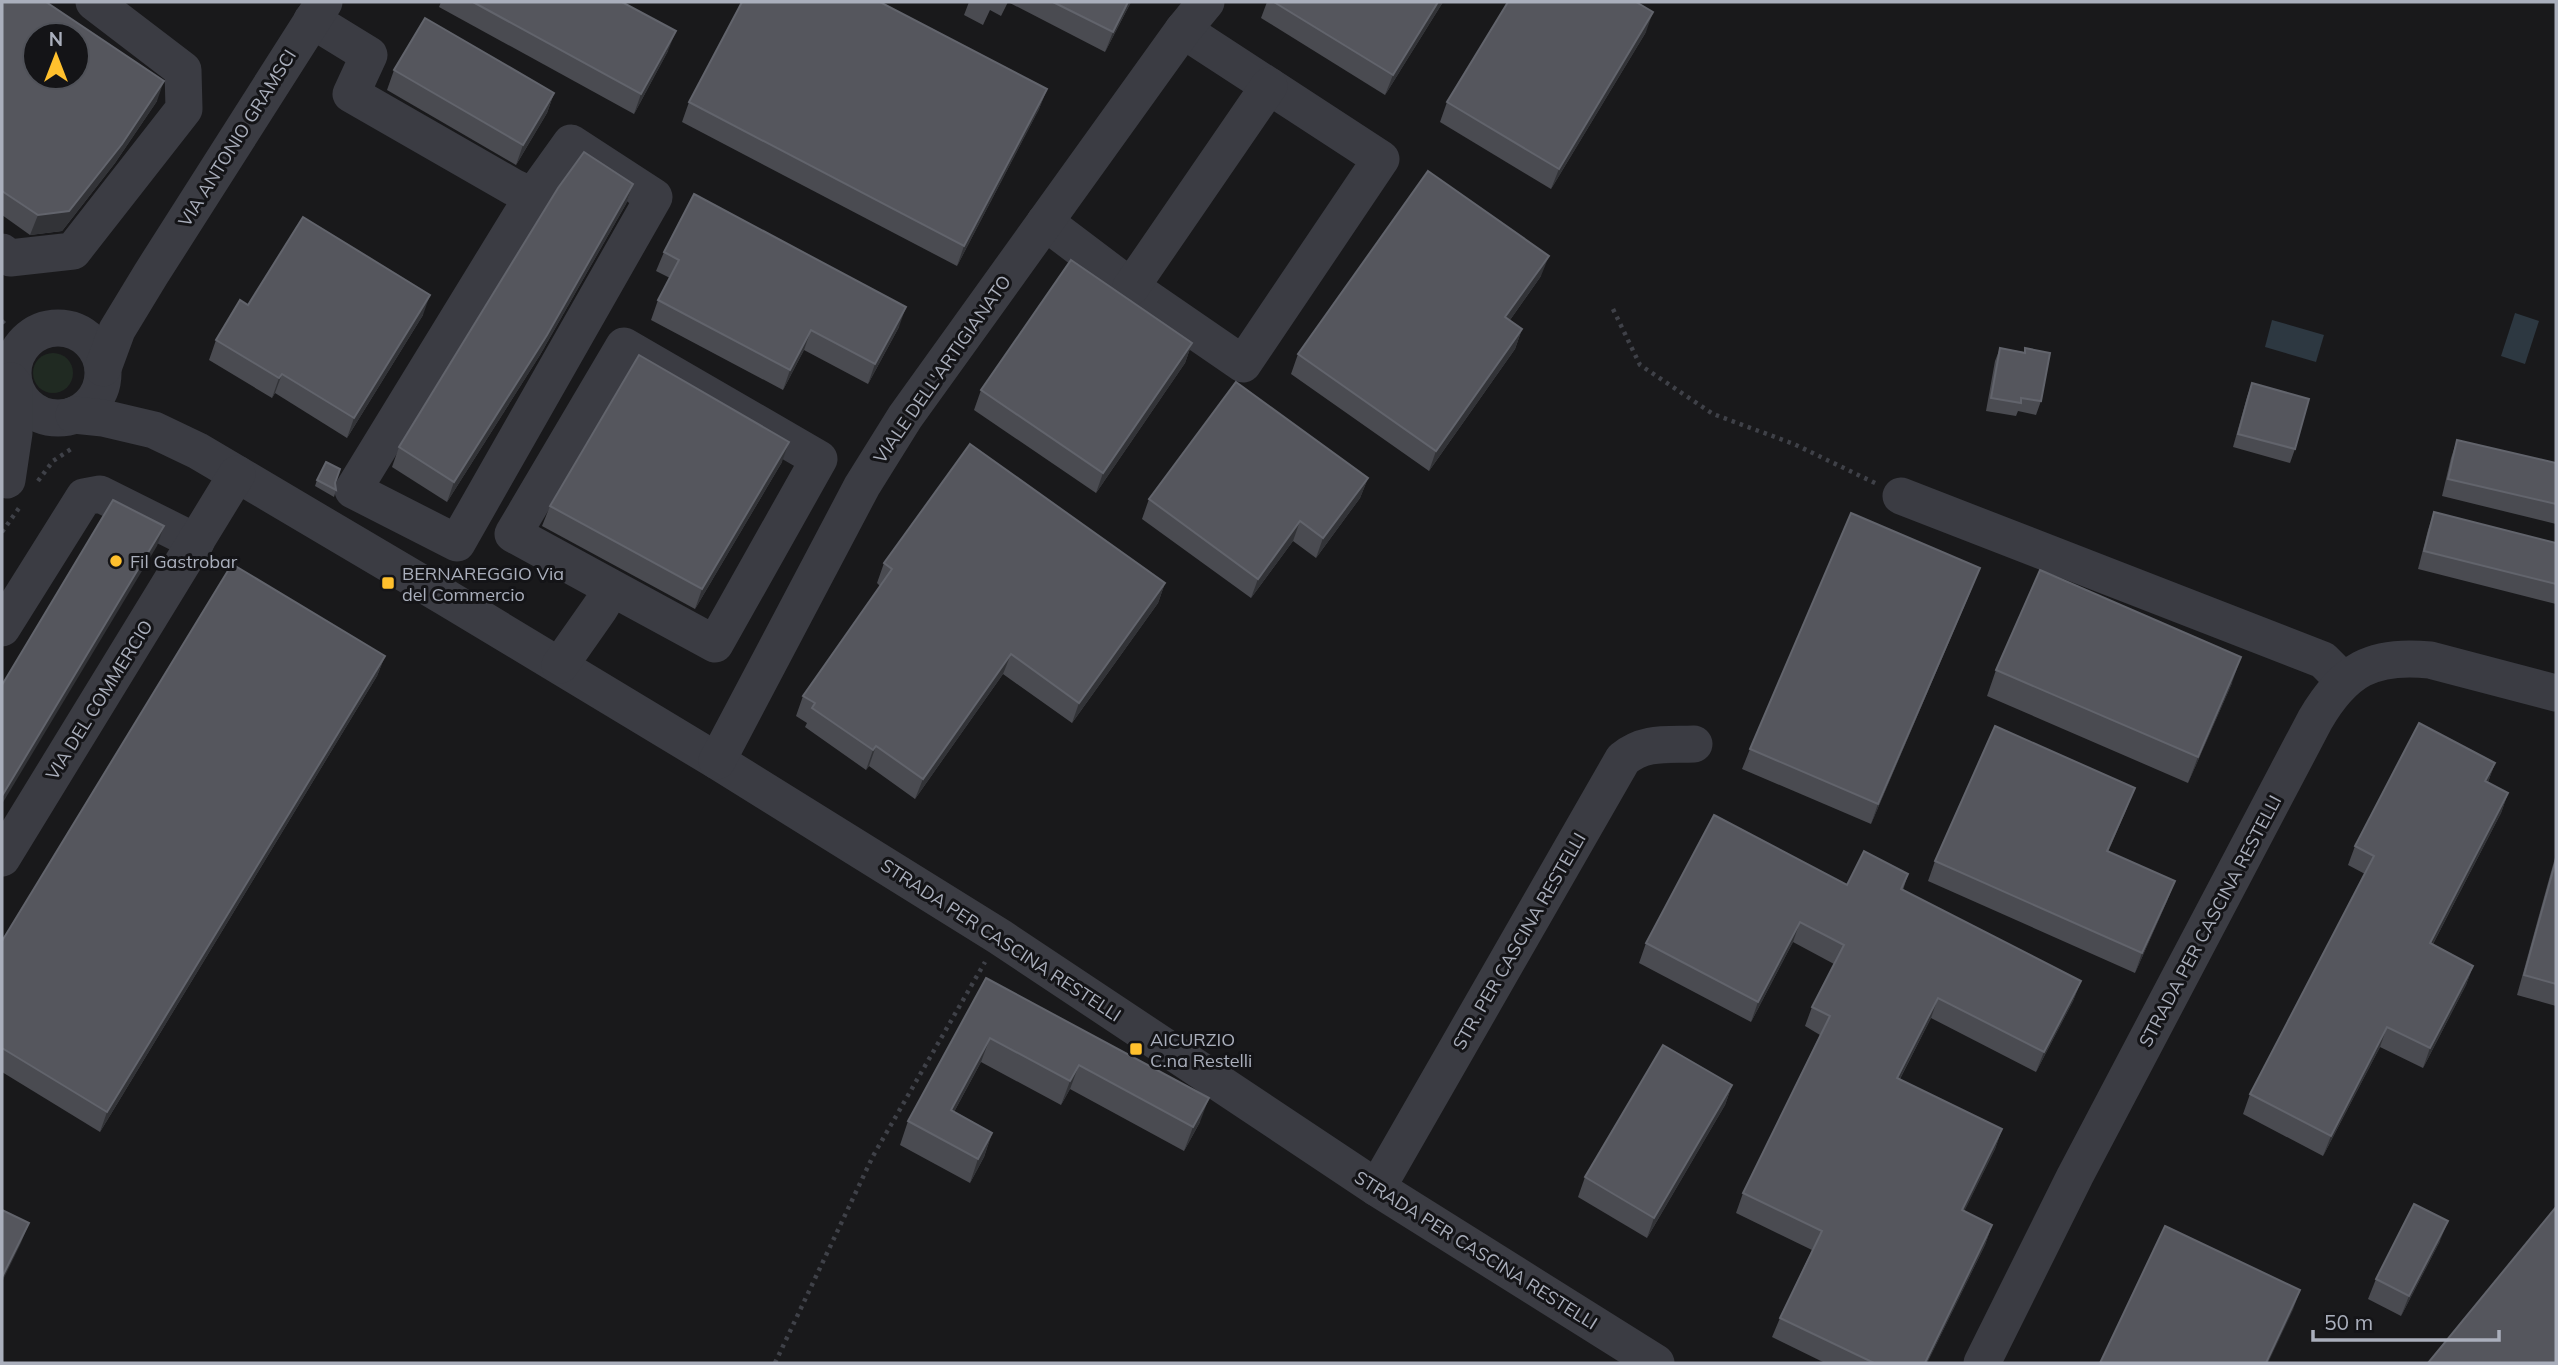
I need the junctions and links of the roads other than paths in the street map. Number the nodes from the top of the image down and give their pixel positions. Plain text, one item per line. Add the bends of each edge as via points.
1 (94, 2) edge
2 (1206, 2) edge
3 (318, 11) edge
4 (1183, 30) junction
5 (1269, 86) junction
6 (533, 196) junction
7 (1045, 222) junction
8 (2, 252) edge
9 (151, 274) junction
10 (1131, 287) junction
11 (4, 322) edge
12 (50, 329) junction
13 (103, 368) junction
14 (8, 375) edge
15 (77, 430) junction
16 (154, 430) junction
17 (237, 474) junction
18 (17, 488) edge
19 (1901, 496) road end
20 (196, 542) junction
21 (612, 588) junction
22 (2, 628) edge
23 (560, 665) junction
24 (2343, 680) junction
25 (2556, 693) edge
26 (1694, 744) dead end
27 (717, 761) junction
28 (2, 858) edge
29 (1377, 1188) junction
30 (1656, 1363) edge
31 (1982, 1363) edge

1 - 8 street via 183,70 184,109 73,251 10,258
2 - 4 street, VIALE DELL'ARTIGIANATO
3 - 6 street via 369,55 351,94
3 - 9 street, VIA ANTONIO GRAMSCI
4 - 5 street
4 - 7 street, VIALE DELL'ARTIGIANATO
5 - 10 street
5 - 10 street via 1381,159 1243,363
6 - 6 street via 571,143 654,197 457,543 353,490
7 - 10 street
7 - 27 street, VIALE DELL'ARTIGIANATO via 905,417 862,486
9 - 12 street, VIA ANTONIO GRAMSCI via 100,309
9 - 13 street, VIA ANTONIO GRAMSCI via 117,330
11 - 12 street via 16,329
12 - 13 street via 73,330 87,338 99,353
12 - 14 street via 26,341
13 - 15 street via 102,385
13 - 16 street via 112,388
14 - 15 street via 22,400 38,413
14 - 18 street
15 - 16 street via 103,418
15 - 18 street via 41,442
16 - 17 street
17 - 20 street, VIA DEL COMMERCIO
17 - 23 street, STRADA PER CASCINA RESTELLI
19 - 24 street via 2323,660
20 - 22 street via 100,494 84,497
20 - 28 street, VIA DEL COMMERCIO
21 - 21 street via 513,534 624,346 819,459 715,644
21 - 23 street
23 - 27 street, STRADA PER CASCINA RESTELLI
24 - 25 street, STRADA PER CASCINA RESTELLI via 2384,660 2430,660
24 - 31 street, STRADA PER CASCINA RESTELLI via 2315,720
26 - 29 street, STR. PER CASCINA RESTELLI via 1635,749 1623,760
27 - 29 street, STRADA PER CASCINA RESTELLI via 1000,937
29 - 30 street, STRADA PER CASCINA RESTELLI

